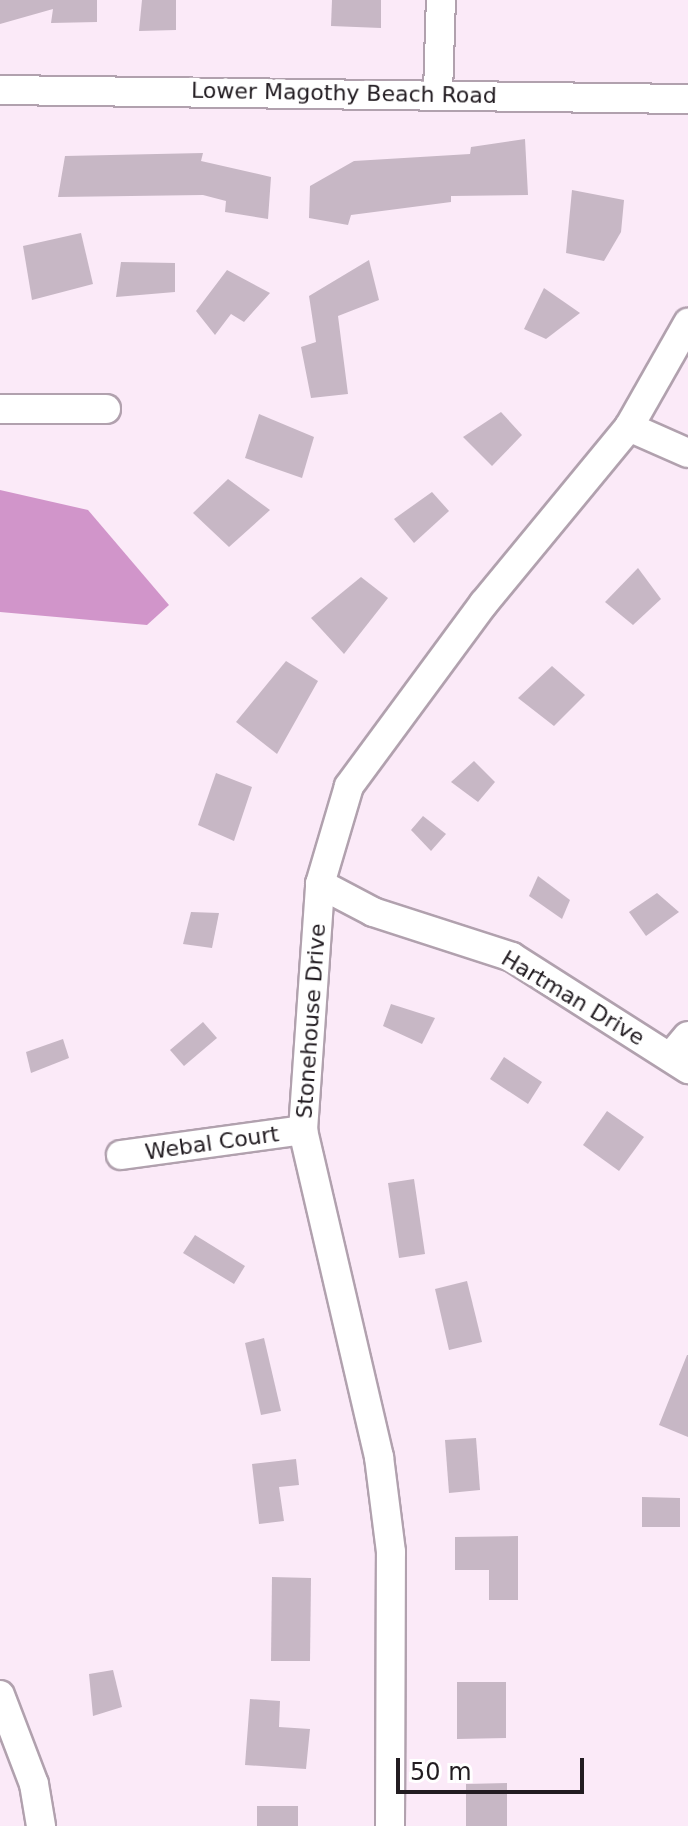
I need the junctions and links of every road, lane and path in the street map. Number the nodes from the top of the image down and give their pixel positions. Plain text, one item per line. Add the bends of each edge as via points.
1 (441, 0) edge
2 (0, 90) edge
3 (438, 93) junction
4 (688, 99) edge
5 (688, 323) edge
6 (0, 409) edge
7 (106, 409) dead end
8 (629, 427) junction
9 (688, 453) edge
10 (320, 884) junction
11 (682, 1053) edge
12 (303, 1130) junction
13 (121, 1155) dead end
14 (0, 1695) edge
15 (41, 1826) edge
16 (390, 1826) edge

1 - 3 street
2 - 3 street, Lower Magothy Beach Road
3 - 4 street, Lower Magothy Beach Road
5 - 8 street, Stonehouse Drive
6 - 7 street
8 - 9 street
8 - 10 street, Stonehouse Drive via 484,603 349,786
10 - 11 street, Hartman Drive via 373,912 512,957
10 - 12 street, Stonehouse Drive
12 - 13 street, Webal Court
12 - 16 street, Stonehouse Drive via 379,1457 391,1552
14 - 15 street via 34,1784

